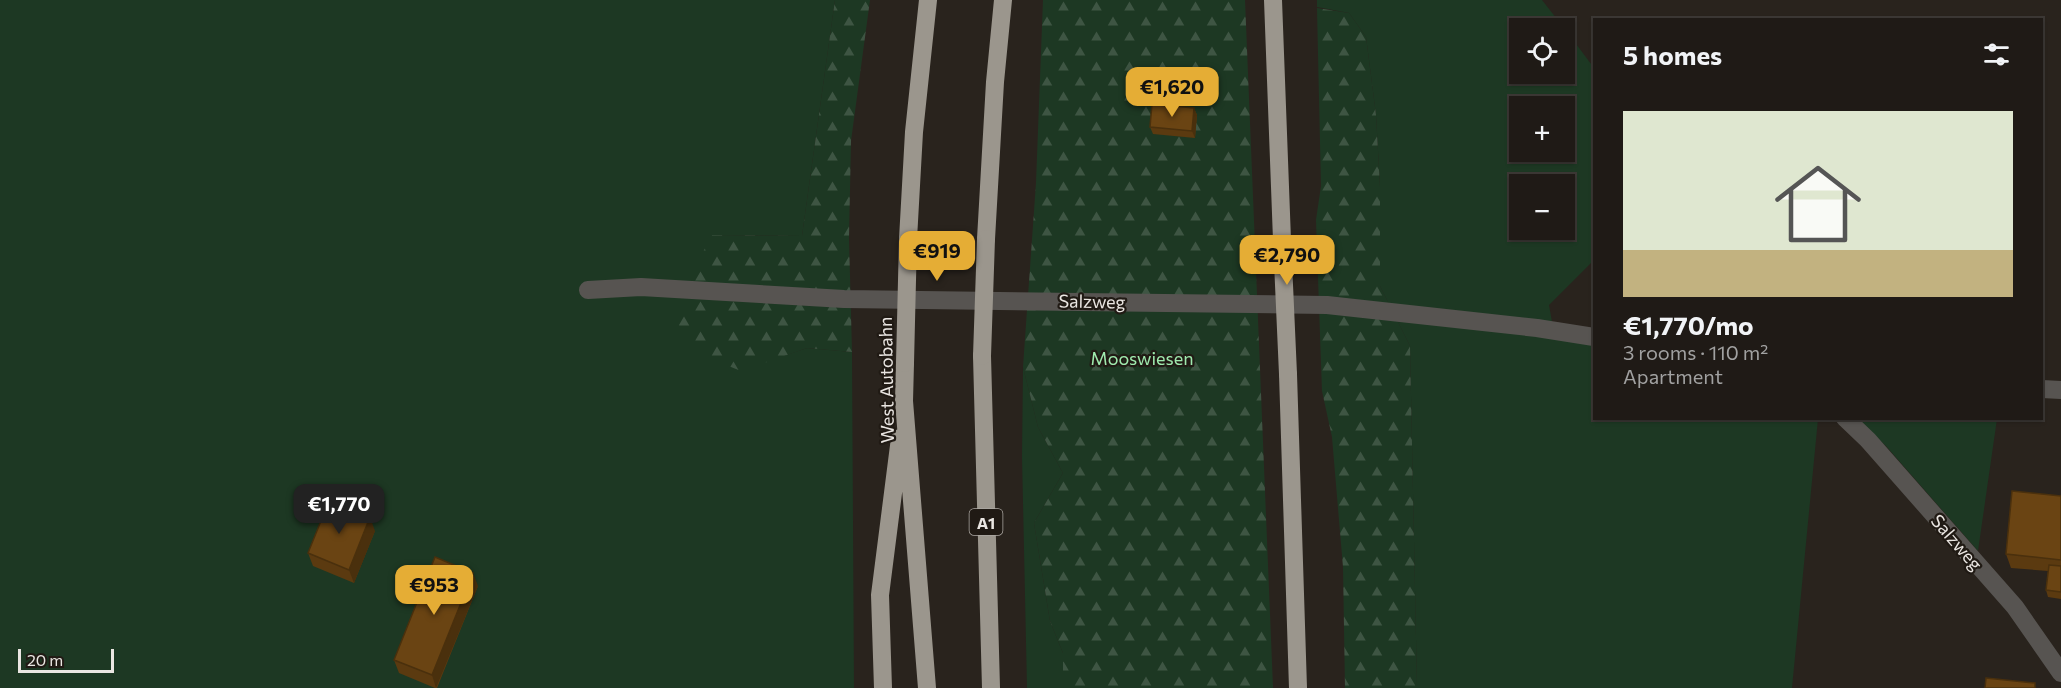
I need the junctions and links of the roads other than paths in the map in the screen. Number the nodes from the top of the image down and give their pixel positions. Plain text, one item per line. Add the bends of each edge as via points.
1 (928, 0) edge
2 (1003, 0) edge
3 (1273, 0) edge
4 (588, 290) dead end
5 (1593, 337) edge
6 (2043, 389) edge
7 (2061, 390) edge
8 (904, 401) junction
9 (1847, 420) edge
10 (2061, 673) edge
11 (883, 688) edge
12 (927, 688) edge
13 (991, 688) edge
14 (1298, 688) edge

1 - 8 highway, West Autobahn, bridge via 914,132
2 - 13 highway, A1, bridge via 995,82 982,356
3 - 14 highway, bridge
4 - 5 street, Salzweg via 641,287 844,299 1327,305
6 - 7 street
8 - 11 highway via 880,595
8 - 12 highway, West Autobahn
9 - 10 street, Salzweg via 2015,607

